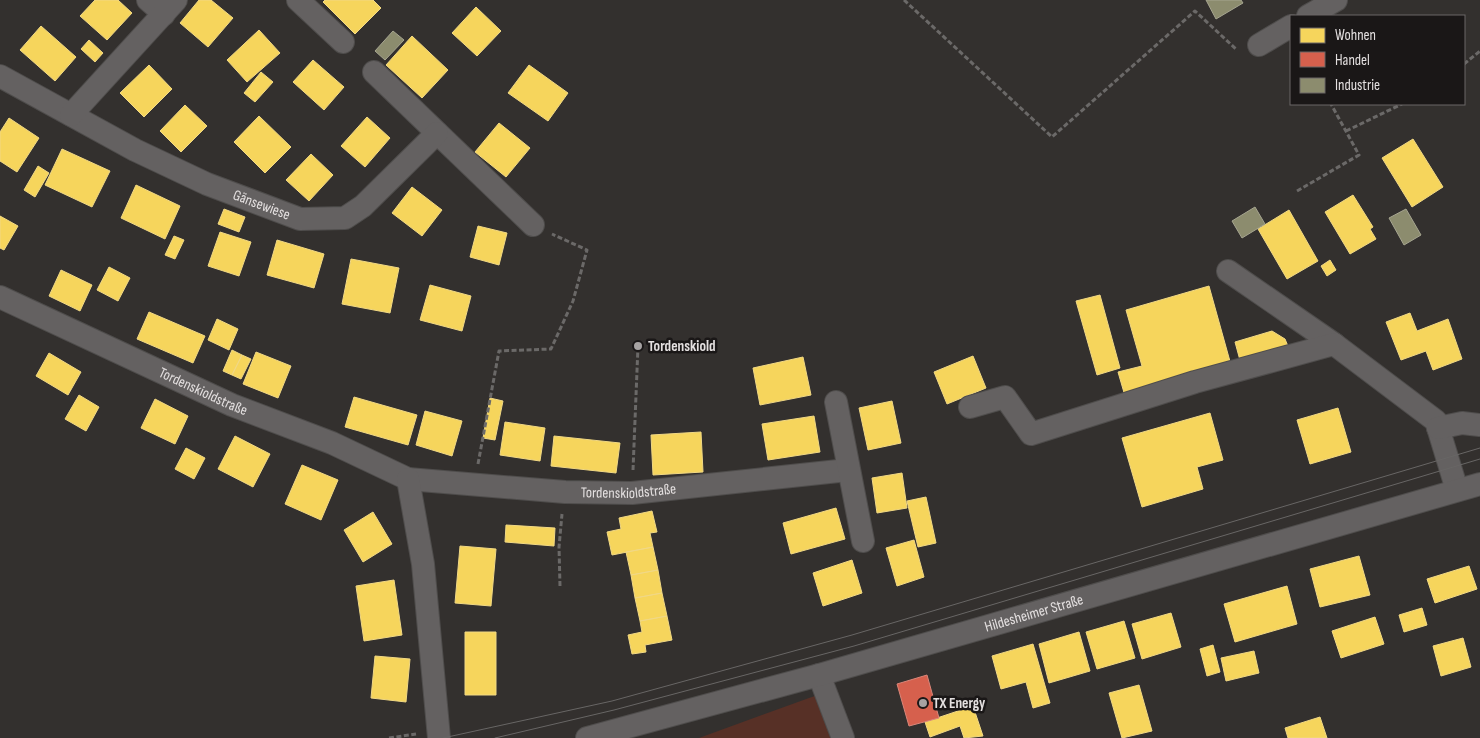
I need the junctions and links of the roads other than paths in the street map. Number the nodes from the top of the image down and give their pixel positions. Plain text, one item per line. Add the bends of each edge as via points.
1 (298, 0) edge
2 (1336, 0) edge
3 (163, 5) edge
4 (1310, 15) edge
5 (1290, 27) edge
6 (343, 42) dead end
7 (1251, 50) road end
8 (374, 72) dead end
9 (0, 76) edge
10 (71, 115) junction
11 (437, 133) junction
12 (533, 225) road end
13 (1228, 271) dead end
14 (0, 297) edge
15 (1334, 344) junction
16 (836, 402) dead end
17 (970, 407) dead end
18 (1480, 425) edge
19 (1438, 428) junction
20 (848, 470) junction
21 (408, 479) junction
22 (1480, 484) edge
23 (1457, 490) junction
24 (863, 541) dead end
25 (818, 675) junction
26 (439, 738) edge
27 (587, 738) edge
28 (843, 738) edge

1 - 6 street
2 - 4 street
3 - 10 street
5 - 7 street
8 - 11 street
9 - 10 street, Gänsewiese
10 - 11 street, Gänsewiese via 208,184 300,219 345,218 363,206
11 - 12 street
13 - 15 street
14 - 21 street, Tordenskioldstraße via 232,405 332,443
15 - 17 street via 1195,382 1031,434 1005,397
15 - 19 street via 1436,422
16 - 20 street
18 - 19 street via 1462,423
19 - 23 street
20 - 21 street, Tordenskioldstraße via 632,493 564,492
20 - 24 street
21 - 26 street via 423,564
22 - 23 street, Hildesheimer Straße
23 - 25 street, Hildesheimer Straße
25 - 27 street, Hildesheimer Straße
25 - 28 street

